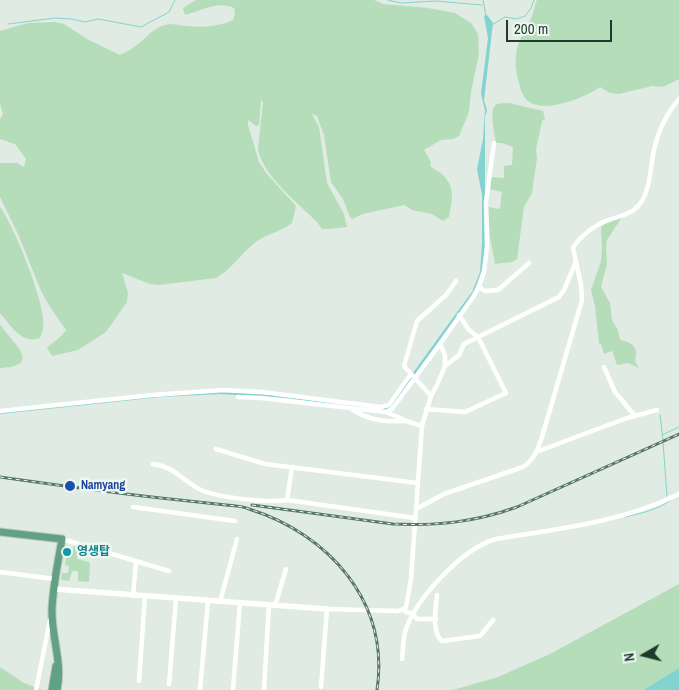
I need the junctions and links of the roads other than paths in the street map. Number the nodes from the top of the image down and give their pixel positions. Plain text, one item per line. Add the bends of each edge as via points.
1 (679, 99) edge
2 (494, 143) dead end
3 (529, 263) dead end
4 (575, 263) junction
5 (456, 281) dead end
6 (479, 287) junction
7 (459, 316) junction
8 (478, 337) junction
9 (440, 344) junction
10 (445, 366) junction
11 (604, 366) dead end
12 (412, 376) junction
13 (430, 396) junction
14 (238, 397) dead end
15 (352, 409) junction
16 (426, 410) junction
17 (657, 410) dead end
18 (0, 411) edge
19 (386, 412) junction
20 (635, 416) junction
21 (406, 421) junction
22 (422, 426) junction
23 (216, 449) dead end
24 (536, 452) junction
25 (153, 464) dead end
26 (292, 467) junction
27 (418, 483) junction
28 (679, 494) edge
29 (287, 500) junction
30 (133, 507) dead end
31 (416, 509) junction
32 (415, 518) junction
33 (235, 521) dead end
34 (0, 532) edge
35 (62, 539) junction
36 (237, 539) dead end
37 (136, 562) junction
38 (286, 569) dead end
39 (169, 571) dead end
40 (0, 572) edge
41 (55, 579) junction
42 (54, 589) junction
43 (437, 595) dead end
44 (133, 596) junction
45 (145, 596) junction
46 (176, 599) junction
47 (208, 601) junction
48 (220, 602) junction
49 (240, 603) junction
50 (272, 605) junction
51 (327, 609) junction
52 (404, 609) junction
53 (52, 610) junction
54 (413, 614) junction
55 (436, 619) junction
56 (493, 620) dead end
57 (402, 659) dead end
58 (57, 679) junction
59 (139, 681) dead end
60 (169, 684) dead end
61 (321, 687) dead end
62 (233, 689) edge
63 (264, 689) edge
64 (36, 690) edge
65 (52, 690) edge
66 (57, 690) edge
67 (200, 690) edge

1 - 4 street via 668,115 656,144 645,196 632,211 601,223 580,239 573,248
2 - 6 street via 486,202 486,257
3 - 6 street via 498,290 485,291
4 - 8 street via 559,297
4 - 24 street via 582,300
5 - 12 street via 417,322 404,366
6 - 7 street
7 - 8 street
7 - 9 street
8 - 10 street via 464,344 459,355
8 - 16 street via 506,393 465,412
9 - 10 street
9 - 12 street
10 - 13 street
11 - 20 street via 615,392
12 - 13 street
12 - 18 street via 389,405 381,407 224,390
12 - 19 street via 392,408
13 - 16 street
14 - 15 street
15 - 19 street
15 - 21 street via 370,419
16 - 22 street
17 - 20 street
19 - 21 street
20 - 24 street
21 - 22 street
22 - 27 street
23 - 26 street via 265,464
24 - 31 street via 523,467 444,494
25 - 29 street via 169,467 202,490 252,500
26 - 27 street
26 - 29 street
27 - 31 street
28 - 54 street via 632,513 490,540 446,573
29 - 32 street
30 - 33 street
31 - 32 street
32 - 52 street via 411,579
34 - 35 main road
35 - 37 street
35 - 41 main road
36 - 48 street
37 - 39 street
37 - 44 street
38 - 50 street
40 - 41 street
41 - 42 main road
42 - 44 street
42 - 53 main road
43 - 55 street
44 - 45 street
45 - 46 street
45 - 59 street
46 - 47 street
46 - 60 street
47 - 48 street
47 - 67 street
48 - 49 street
49 - 50 street
49 - 62 street
50 - 51 street
50 - 63 street
51 - 52 street
51 - 61 street
52 - 54 street via 411,610
53 - 58 main road via 60,672
53 - 64 street
54 - 55 street via 417,619
54 - 57 street via 405,632
55 - 56 street via 437,636 442,641 480,636
58 - 65 main road
58 - 66 main road

